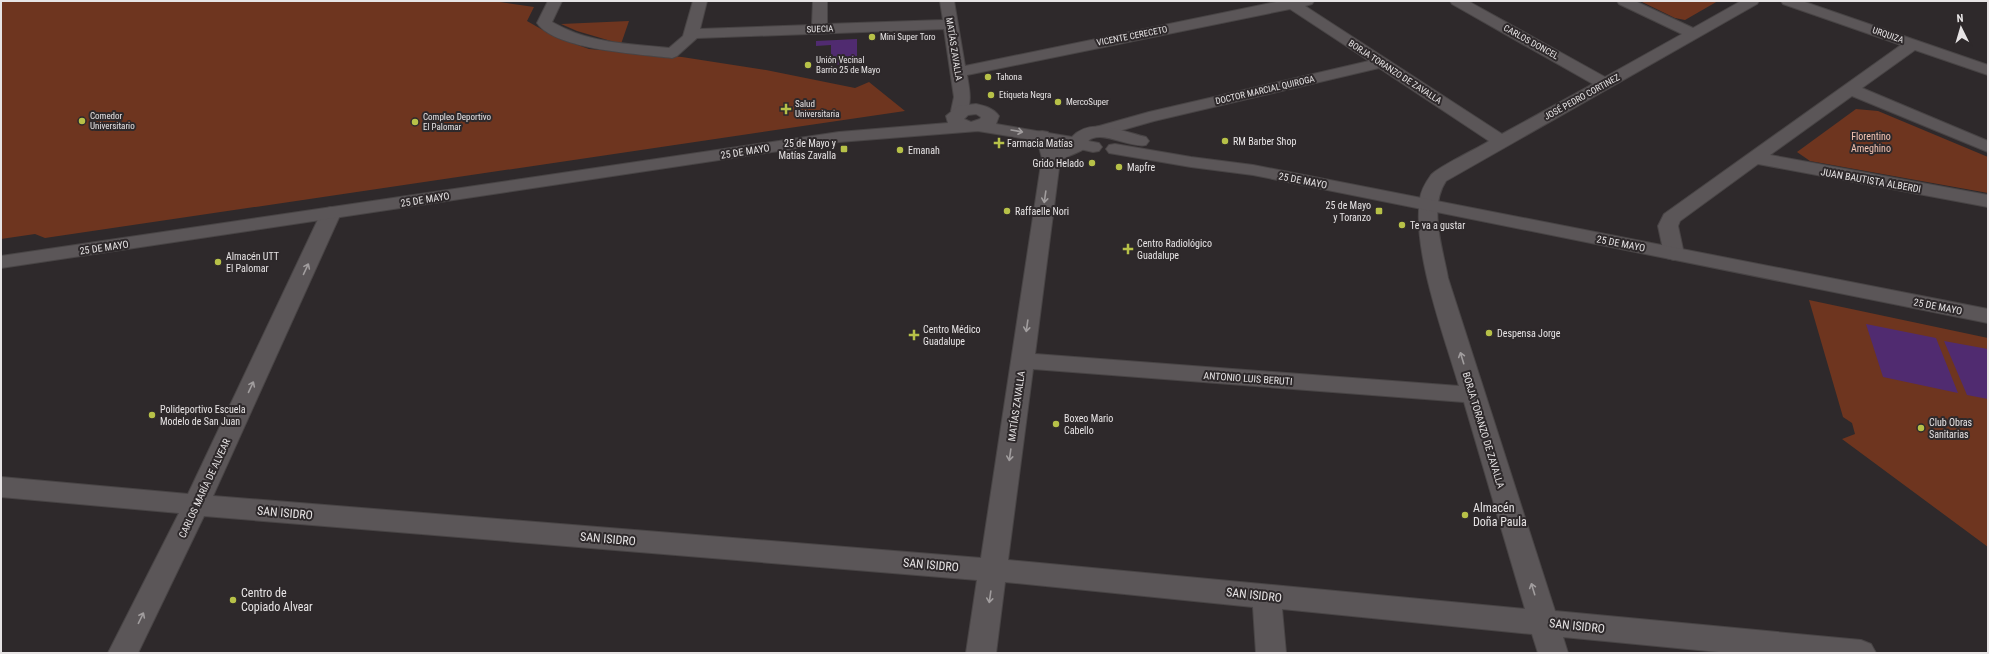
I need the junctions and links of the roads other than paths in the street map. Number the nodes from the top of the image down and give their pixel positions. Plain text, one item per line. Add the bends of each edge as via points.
1 (555, 1) edge
2 (700, 1) edge
3 (820, 1) edge
4 (946, 1) edge
5 (1457, 1) edge
6 (1624, 1) edge
7 (1752, 1) edge
8 (1788, 1) edge
9 (1296, 2) edge
10 (950, 24) junction
11 (819, 29) junction
12 (691, 34) junction
13 (1693, 34) junction
14 (1913, 44) junction
15 (1382, 63) junction
16 (1988, 70) edge
17 (958, 72) junction
18 (1605, 84) junction
19 (1850, 89) junction
20 (959, 107) junction
21 (1149, 117) junction
22 (977, 118) junction
23 (848, 136) junction
24 (1042, 136) junction
25 (1089, 138) junction
26 (1119, 141) junction
27 (1502, 142) junction
28 (1988, 147) edge
29 (1050, 158) junction
30 (1754, 158) junction
31 (1988, 202) edge
32 (1428, 205) junction
33 (331, 213) junction
34 (1674, 254) junction
35 (1, 262) edge
36 (1988, 316) edge
37 (1022, 361) junction
38 (1474, 395) junction
39 (1, 487) edge
40 (196, 505) junction
41 (994, 570) junction
42 (1267, 596) junction
43 (1543, 622) junction
44 (123, 653) edge
45 (981, 653) edge
46 (1271, 653) edge
47 (1553, 653) edge
48 (1861, 653) edge

1 - 12 street via 544,24 563,34 595,45 672,53 685,43
2 - 12 street
3 - 11 street
4 - 10 street, MATÍAS ZAVALLA
5 - 18 street, CARLOS DONCEL
6 - 13 street
7 - 13 street, JOSÉ PEDRO CORTINEZ
8 - 14 street, URQUIZA
9 - 15 street, BORJA TORANZO DE ZAVALLA
9 - 17 street, VICENTE CERECETO
10 - 11 street, SUECIA
10 - 17 street, MATÍAS ZAVALLA
11 - 12 street, SUECIA
13 - 18 street, JOSÉ PEDRO CORTINEZ
14 - 16 street, URQUIZA
14 - 19 street
15 - 21 street, DOCTOR MARCIAL QUIROGA
15 - 27 street, BORJA TORANZO DE ZAVALLA
17 - 20 street, MATÍAS ZAVALLA
18 - 27 street, JOSÉ PEDRO CORTINEZ
19 - 28 street
19 - 30 street
20 - 22 street
20 - 22 street via 955,121
20 - 23 street, 25 DE MAYO
21 - 25 street, DOCTOR MARCIAL QUIROGA
21 - 26 street, DOCTOR MARCIAL QUIROGA via 1134,125
22 - 23 street, 25 DE MAYO
22 -> 24 street, 25 DE MAYO
22 - 25 street, 25 DE MAYO via 999,115
23 - 33 street, 25 DE MAYO
24 - 25 street, 25 DE MAYO
24 - 29 street, MATÍAS ZAVALLA
25 - 26 street, 25 DE MAYO
25 - 29 street
26 - 32 street, 25 DE MAYO via 1190,162 1253,170
27 - 32 street, JOSÉ PEDRO CORTINEZ via 1439,177 1430,189
29 -> 37 street, MATÍAS ZAVALLA
30 - 31 street, JUAN BAUTISTA ALBERDI
30 - 34 street via 1670,218 1668,226
32 - 34 street, 25 DE MAYO
38 -> 32 street, BORJA TORANZO DE ZAVALLA via 1438,278
33 - 35 street, 25 DE MAYO
40 -> 33 street, CARLOS MARÍA DE ALVEAR
34 - 36 street, 25 DE MAYO
37 - 38 street, ANTONIO LUIS BERUTI
37 -> 41 street, MATÍAS ZAVALLA
43 -> 38 street, BORJA TORANZO DE ZAVALLA
39 - 40 street, SAN ISIDRO
40 - 41 street, SAN ISIDRO
44 -> 40 street, CARLOS MARÍA DE ALVEAR
41 - 42 street, SAN ISIDRO
41 -> 45 street, MATÍAS ZAVALLA
42 - 43 street, SAN ISIDRO
42 - 46 street
43 - 47 street, BORJA TORANZO DE ZAVALLA
43 - 48 street, SAN ISIDRO

